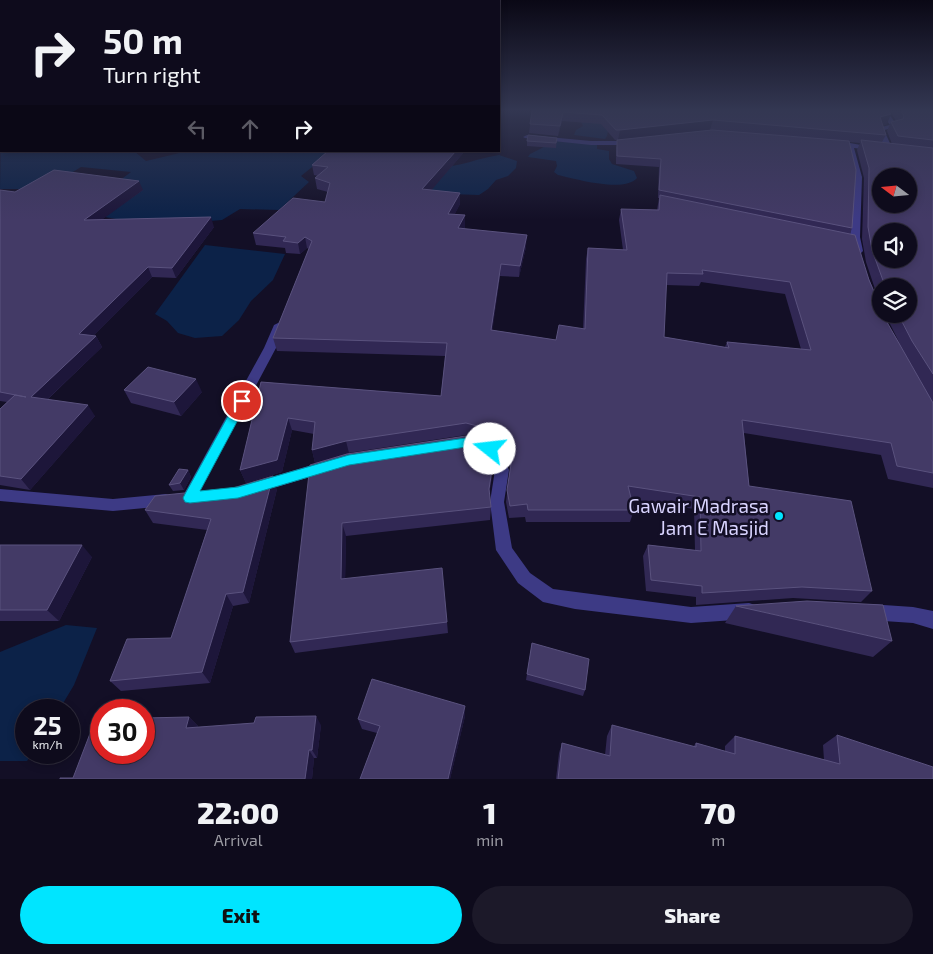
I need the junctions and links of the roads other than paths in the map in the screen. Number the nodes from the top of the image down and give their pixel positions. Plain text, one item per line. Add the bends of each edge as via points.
1 (851, 147) edge
2 (868, 147) edge
3 (889, 150) joint
4 (899, 151) edge
5 (860, 259) edge
6 (284, 314) edge
7 (456, 444) edge
8 (340, 463) edge
9 (247, 490) edge
10 (0, 495) edge
11 (209, 496) edge
12 (190, 498) junction
13 (765, 610) edge
14 (858, 611) edge
15 (933, 620) edge

1 - 5 street via 858,177 852,242
2 - 3 street
3 - 4 street
6 - 12 street via 270,348
7 - 13 street via 466,442 490,449 498,460 502,470 497,502 504,550 524,578 550,596 690,615
8 - 9 street
10 - 12 street via 113,505
11 - 12 street
14 - 15 street via 913,615

